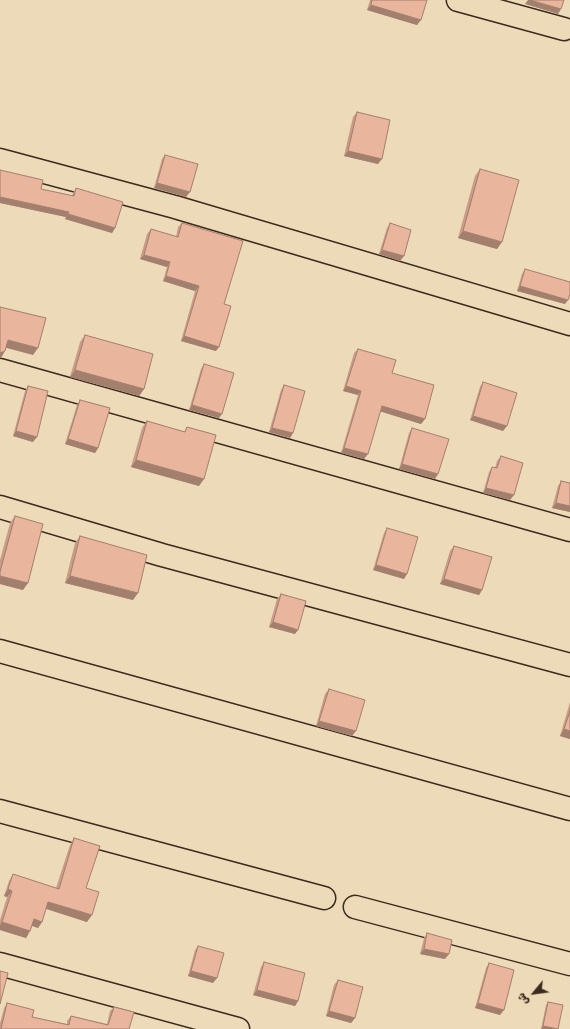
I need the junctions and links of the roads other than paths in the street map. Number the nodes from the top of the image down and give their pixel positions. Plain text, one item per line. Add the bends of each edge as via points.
1 (458, 0) edge
2 (564, 29) dead end
3 (0, 160) edge
4 (570, 324) edge
5 (0, 370) edge
6 (0, 508) edge
7 (570, 530) edge
8 (0, 651) edge
9 (570, 665) edge
10 (570, 809) edge
11 (0, 811) edge
12 (324, 898) dead end
13 (355, 907) dead end
14 (0, 964) edge
15 (570, 964) edge
16 (238, 1029) edge

1 - 2 street
3 - 4 street via 176,207
5 - 7 street
6 - 9 street via 162,555
8 - 10 street
11 - 12 street
13 - 15 street
14 - 16 street

